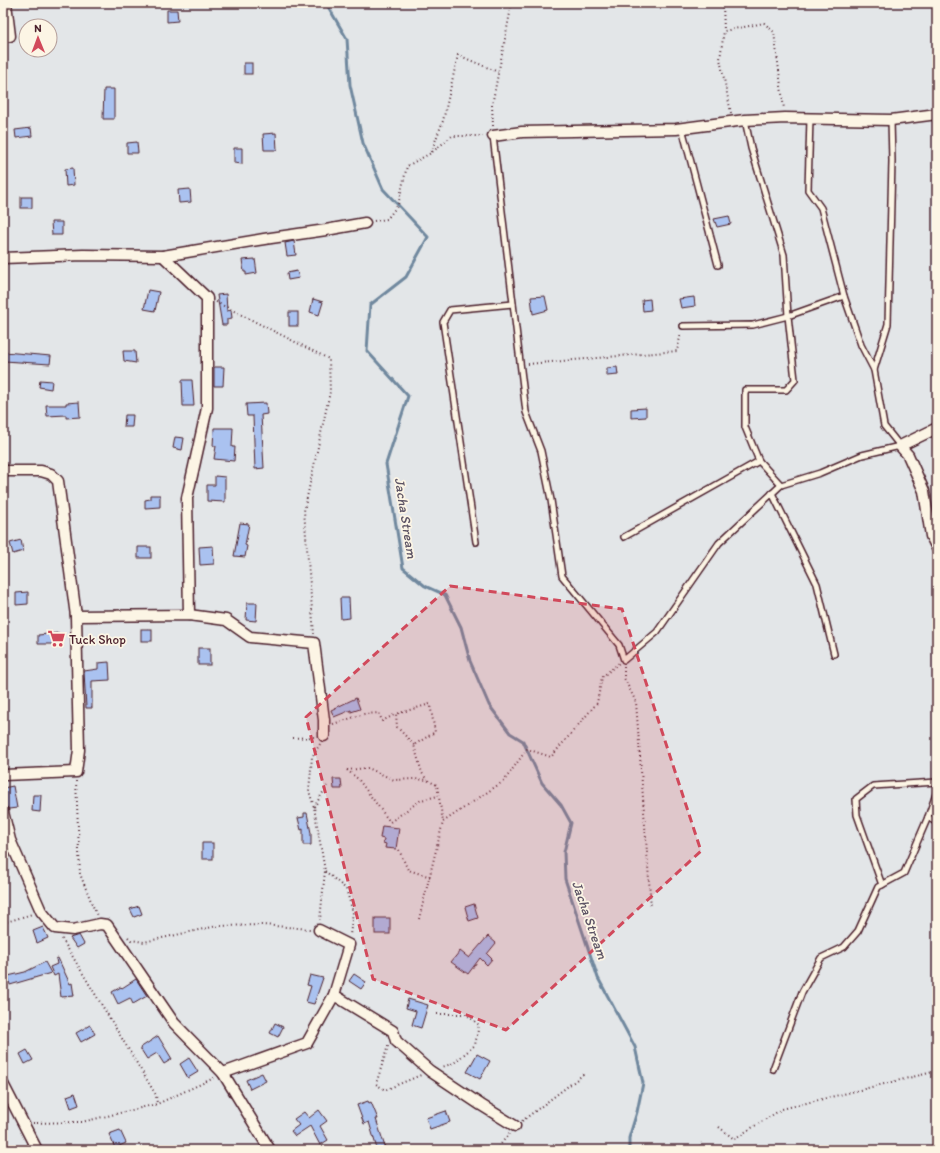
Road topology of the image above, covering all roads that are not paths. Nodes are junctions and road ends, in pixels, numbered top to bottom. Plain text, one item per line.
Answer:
1 (6, 3) edge
2 (3, 36) edge
3 (937, 114) edge
4 (810, 118) junction
5 (745, 120) junction
6 (891, 120) junction
7 (682, 128) junction
8 (493, 136) joint
9 (365, 223) road end
10 (163, 256) junction
11 (3, 258) edge
12 (718, 265) dead end
13 (844, 296) junction
14 (513, 304) junction
15 (788, 316) junction
16 (683, 326) road end
17 (874, 370) junction
18 (937, 428) edge
19 (900, 446) junction
20 (759, 461) junction
21 (3, 471) edge
22 (780, 485) junction
23 (772, 493) junction
24 (624, 537) dead end
25 (476, 542) dead end
26 (937, 548) edge
27 (189, 615) junction
28 (76, 616) junction
29 (834, 654) dead end
30 (324, 736) road end
31 (3, 775) edge
32 (937, 782) edge
33 (937, 791) edge
34 (3, 812) edge
35 (928, 817) junction
36 (937, 823) edge
37 (6, 840) edge
38 (882, 885) junction
39 (319, 930) road end
40 (334, 995) junction
41 (773, 1069) dead end
42 (223, 1073) junction
43 (3, 1084) edge
44 (515, 1126) road end
45 (37, 1150) edge
46 (270, 1150) edge

1 - 2 street
3 - 6 street
4 - 5 street
4 - 6 street
4 - 13 lane
5 - 7 street
5 - 15 lane
6 - 17 lane
7 - 8 street
7 - 12 lane
8 - 14 lane
9 - 10 street
10 - 11 street
10 - 27 street
13 - 15 lane
13 - 17 lane
14 - 23 lane
14 - 25 lane
15 - 16 lane
15 - 20 lane
17 - 19 lane
18 - 19 street
19 - 22 lane
19 - 26 street
20 - 22 lane
20 - 24 lane
21 - 28 street
22 - 23 lane
23 - 29 lane
27 - 28 street
27 - 30 street
28 - 31 street
32 - 38 lane
33 - 35 lane
34 - 37 street
35 - 36 lane
35 - 38 lane
37 - 42 street
38 - 41 lane
39 - 40 street
40 - 42 street
40 - 44 street
42 - 46 street
43 - 45 street

